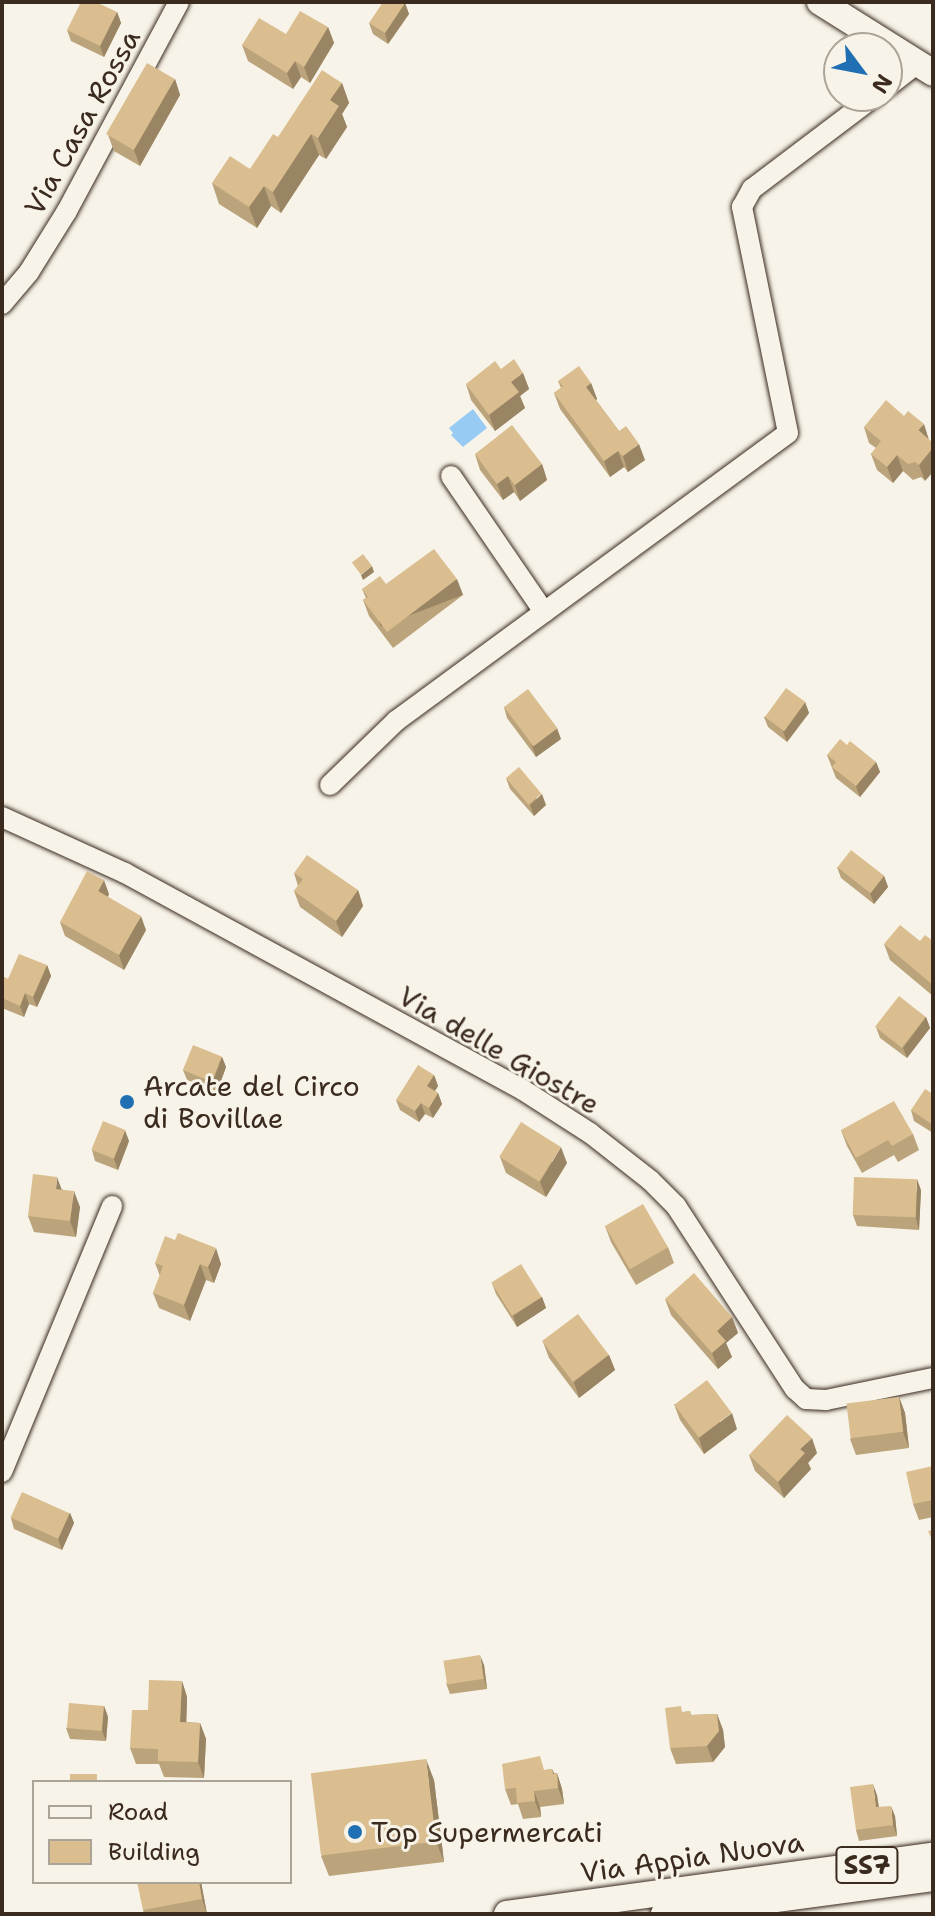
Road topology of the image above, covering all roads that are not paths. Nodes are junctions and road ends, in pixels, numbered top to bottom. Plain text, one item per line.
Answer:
1 (179, 2) edge
2 (820, 2) edge
3 (925, 68) edge
4 (903, 79) edge
5 (854, 112) edge
6 (2, 304) edge
7 (451, 476) dead end
8 (544, 612) junction
9 (330, 785) dead end
10 (2, 817) edge
11 (112, 1206) dead end
12 (933, 1378) edge
13 (2, 1472) edge
14 (933, 1856) edge
15 (933, 1878) edge
16 (507, 1914) edge
17 (664, 1914) edge

1 - 6 street, Via Casa Rossa
2 - 3 main road
3 - 4 street
5 - 8 street
7 - 8 street
8 - 9 street
10 - 12 street, Via delle Giostre
11 - 13 street
14 - 16 main road, Via Appia Nuova / SS7
15 - 17 main road, Via Appia Nuova / SS7

